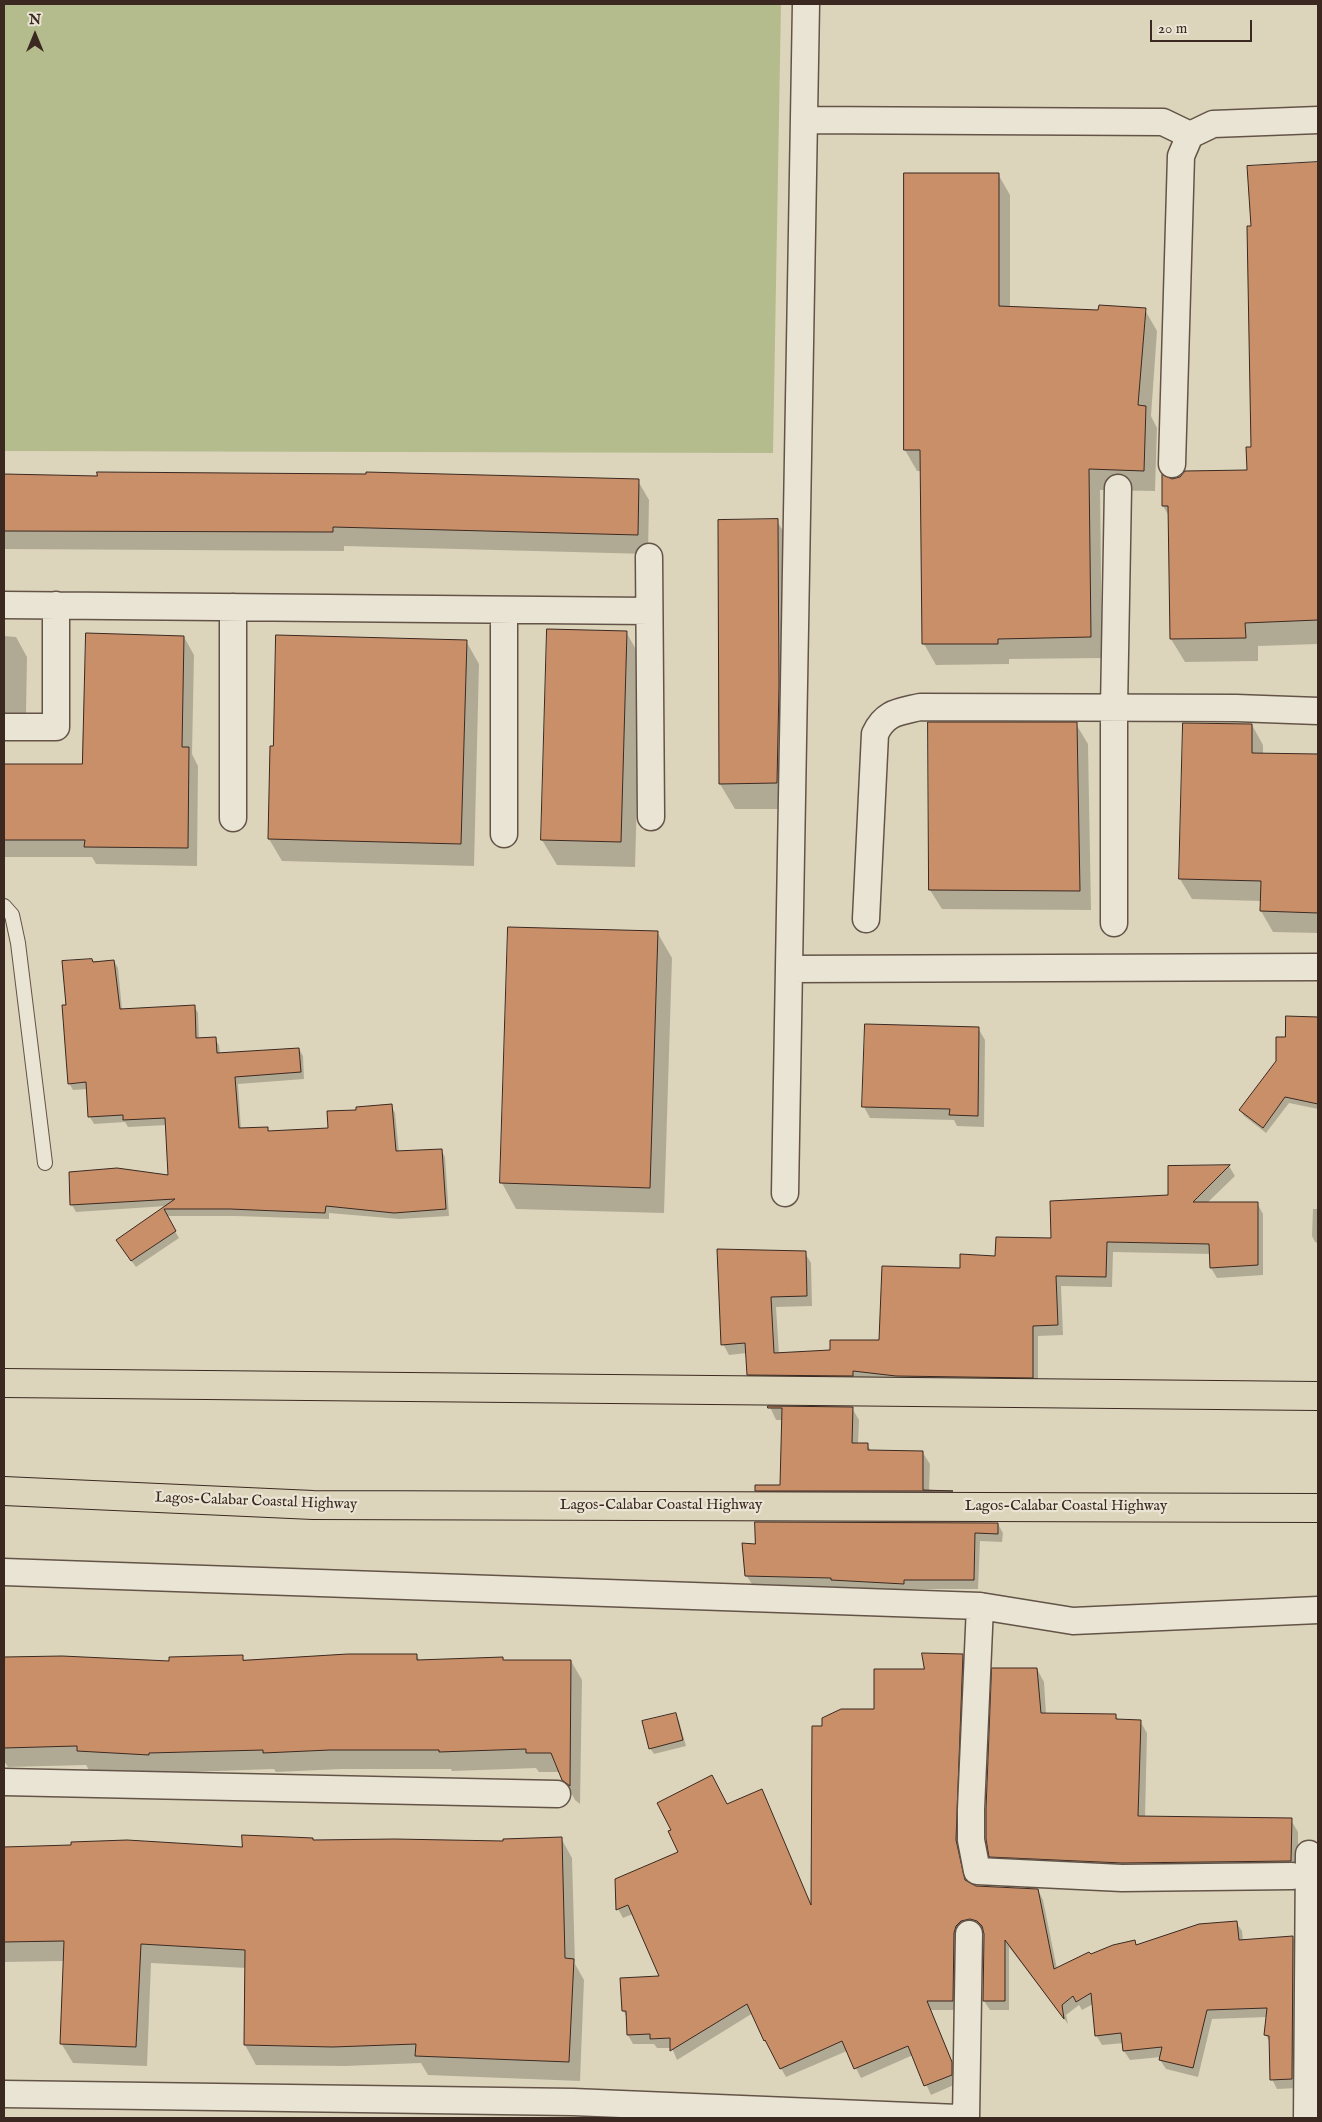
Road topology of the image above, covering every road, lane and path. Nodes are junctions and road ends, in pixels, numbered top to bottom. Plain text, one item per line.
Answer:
1 (806, 4) edge
2 (804, 120) junction
3 (1318, 120) edge
4 (1190, 135) junction
5 (1172, 464) dead end
6 (1118, 488) dead end
7 (649, 557) dead end
8 (4, 605) edge
9 (56, 605) junction
10 (233, 607) junction
11 (504, 610) junction
12 (649, 611) junction
13 (1114, 708) junction
14 (1318, 711) edge
15 (4, 727) edge
16 (652, 817) dead end
17 (233, 818) dead end
18 (504, 834) dead end
19 (4, 906) edge
20 (866, 919) dead end
21 (1114, 923) dead end
22 (1318, 967) edge
23 (789, 969) junction
24 (45, 1163) dead end
25 (785, 1193) dead end
26 (4, 1383) edge
27 (1318, 1396) edge
28 (4, 1491) edge
29 (1318, 1508) edge
30 (4, 1572) edge
31 (980, 1606) junction
32 (1318, 1610) edge
33 (4, 1782) edge
34 (557, 1794) dead end
35 (1309, 1854) dead end
36 (1292, 1876) dead end
37 (969, 1934) dead end
38 (4, 2094) edge
39 (958, 2118) edge
40 (966, 2118) edge
41 (1307, 2118) edge

1 - 2 street
2 - 4 street
2 - 23 street
3 - 4 street
4 - 5 street
6 - 13 street
7 - 12 street
8 - 9 street
9 - 10 street
9 - 15 street
10 - 11 street
10 - 17 street
11 - 12 street
11 - 18 street
12 - 16 street
13 - 14 street
13 - 20 street
13 - 21 street
19 - 24 lane
22 - 23 street
23 - 25 street
26 - 27 highway
28 - 29 highway, Lagos-Calabar Coastal Highway
30 - 31 street
31 - 32 street
31 - 36 street
33 - 34 street
35 - 41 street
37 - 40 street
38 - 39 street

